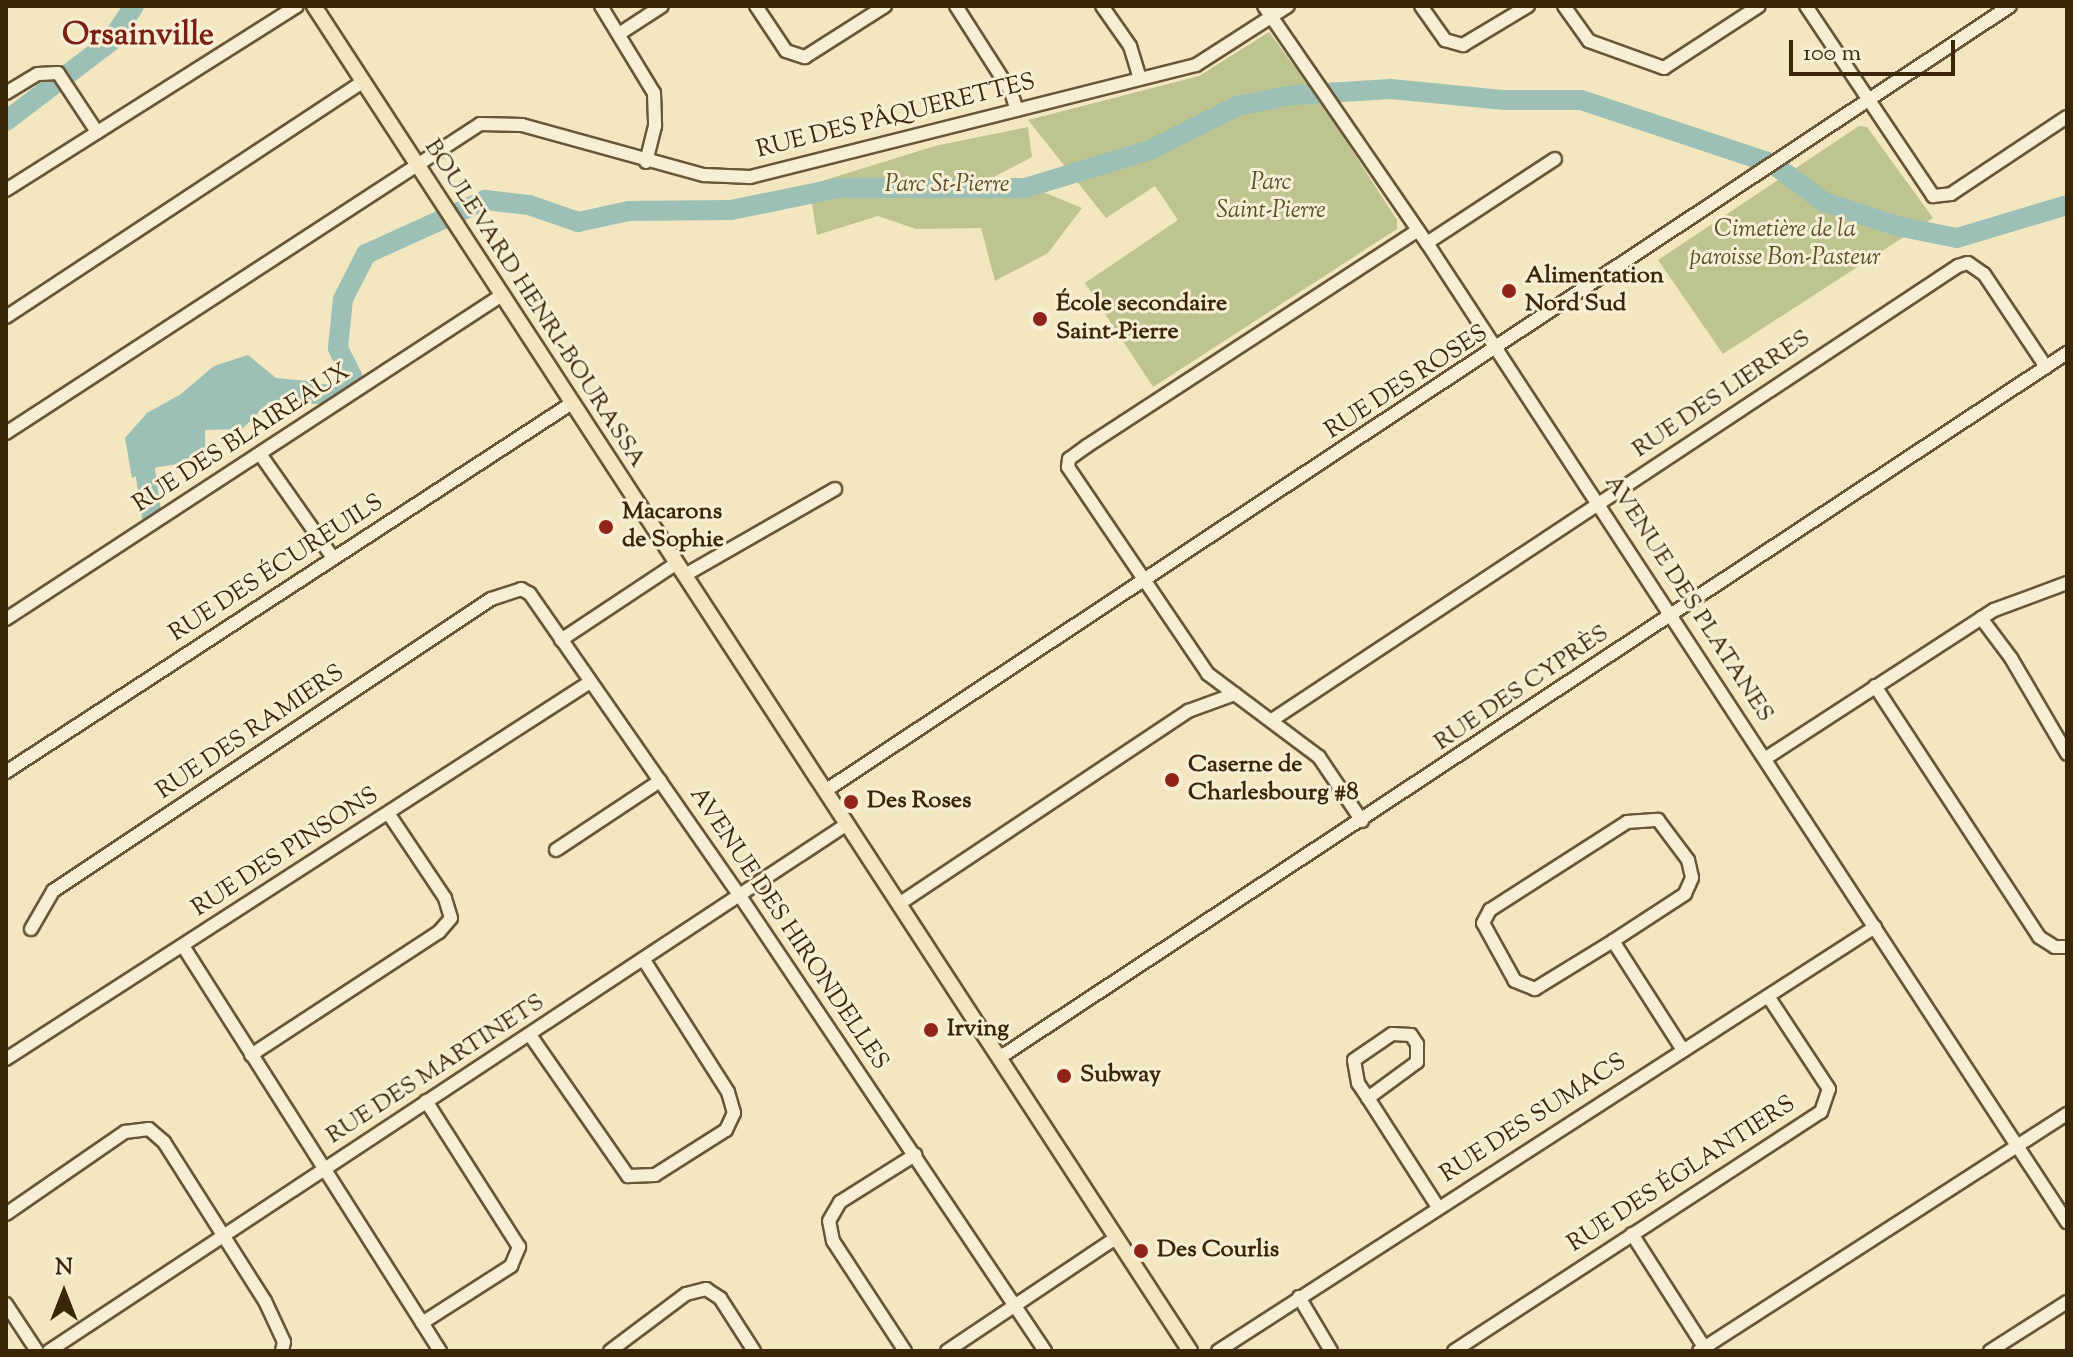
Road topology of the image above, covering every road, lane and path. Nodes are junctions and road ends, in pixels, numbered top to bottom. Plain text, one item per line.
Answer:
1 (297, 6) edge
2 (314, 6) edge
3 (601, 6) edge
4 (662, 6) edge
5 (756, 6) edge
6 (885, 6) edge
7 (956, 6) edge
8 (1102, 6) edge
9 (1288, 6) edge
10 (1421, 6) edge
11 (1528, 6) edge
12 (1564, 6) edge
13 (1759, 6) edge
14 (1806, 6) edge
15 (2010, 6) edge
16 (1268, 12) edge
17 (619, 34) junction
18 (1140, 79) junction
19 (363, 82) junction
20 (6, 93) edge
21 (1867, 100) junction
22 (1017, 110) junction
23 (2067, 117) edge
24 (97, 132) junction
25 (1555, 159) dead end
26 (646, 162) junction
27 (418, 166) junction
28 (6, 190) edge
29 (1417, 231) junction
30 (1427, 243) junction
31 (502, 295) junction
32 (6, 317) edge
33 (1497, 351) junction
34 (2067, 353) edge
35 (2046, 367) junction
36 (572, 403) junction
37 (6, 433) edge
38 (260, 454) junction
39 (835, 489) dead end
40 (1598, 503) junction
41 (333, 558) junction
42 (681, 569) junction
43 (1144, 579) junction
44 (2067, 583) edge
45 (512, 588) joint
46 (1673, 615) junction
47 (1981, 618) junction
48 (6, 619) edge
49 (561, 640) junction
50 (590, 682) junction
51 (1875, 686) junction
52 (1235, 694) junction
53 (1272, 720) junction
54 (2067, 754) edge
55 (1766, 758) junction
56 (11, 769) edge
57 (660, 781) junction
58 (825, 791) junction
59 (388, 813) junction
60 (1362, 821) junction
61 (847, 824) junction
62 (556, 850) dead end
63 (740, 896) junction
64 (899, 904) junction
65 (1875, 927) junction
66 (31, 929) dead end
67 (1613, 941) junction
68 (183, 946) junction
69 (2067, 947) edge
70 (644, 960) junction
71 (1768, 996) junction
72 (530, 1035) junction
73 (1683, 1050) junction
74 (251, 1055) junction
75 (999, 1058) junction
76 (6, 1059) edge
77 (1368, 1098) junction
78 (426, 1101) junction
79 (2067, 1114) edge
80 (2016, 1146) junction
81 (915, 1155) junction
82 (324, 1169) junction
83 (1438, 1207) junction
84 (6, 1214) edge
85 (2067, 1222) edge
86 (1632, 1234) junction
87 (223, 1238) junction
88 (1116, 1238) junction
89 (1299, 1297) junction
90 (2067, 1302) edge
91 (6, 1304) edge
92 (1017, 1306) junction
93 (422, 1323) junction
94 (1702, 1349) edge
95 (37, 1351) edge
96 (49, 1351) edge
97 (282, 1351) edge
98 (440, 1351) edge
99 (610, 1351) edge
100 (754, 1351) edge
101 (905, 1351) edge
102 (947, 1351) edge
103 (1045, 1351) edge
104 (1190, 1351) edge
105 (1218, 1351) edge
106 (1331, 1351) edge
107 (1454, 1351) edge
108 (1990, 1351) edge

1 - 24 street
2 - 19 main road, BOULEVARD HENRI-BOURASSA
3 - 17 street
4 - 17 street
5 - 6 street
7 - 22 street
8 - 18 street
9 - 16 street, RUE DES PÂQUERETTES
10 - 11 street
12 - 13 street
14 - 21 street
15 - 21 street, RUE DES ROSES
16 - 18 street, RUE DES PÂQUERETTES
16 - 29 street, AVENUE DES PLATANES
17 - 26 street
18 - 22 street, RUE DES PÂQUERETTES
19 - 27 main road, BOULEVARD HENRI-BOURASSA
19 - 32 street
20 - 24 street
21 - 23 street
21 - 33 street, RUE DES ROSES
22 - 26 street, RUE DES PÂQUERETTES
24 - 28 street
25 - 30 street
26 - 27 street, RUE DES PÂQUERETTES
27 - 31 main road, BOULEVARD HENRI-BOURASSA
27 - 37 street, RUE DES PÂQUERETTES
29 - 30 street, AVENUE DES PLATANES
29 - 43 street
30 - 33 street, AVENUE DES PLATANES
31 - 36 main road, BOULEVARD HENRI-BOURASSA
31 - 38 street, RUE DES BLAIREAUX
33 - 40 street, AVENUE DES PLATANES
33 - 43 street, RUE DES ROSES
34 - 35 street, RUE DES CYPRÈS
35 - 40 street, RUE DES LIERRES
35 - 46 street, RUE DES CYPRÈS
36 - 41 street, RUE DES ÉCUREUILS
36 - 42 main road, BOULEVARD HENRI-BOURASSA
38 - 41 street
38 - 48 street, RUE DES BLAIREAUX
39 - 42 street
40 - 46 street, AVENUE DES PLATANES
40 - 53 street, RUE DES LIERRES
41 - 56 street, RUE DES ÉCUREUILS
42 - 49 street
42 - 58 main road, BOULEVARD HENRI-BOURASSA
43 - 52 street
43 - 58 street, RUE DES ROSES
44 - 47 street
45 - 49 street, AVENUE DES HIRONDELLES
45 - 66 street, RUE DES RAMIERS
46 - 55 street, AVENUE DES PLATANES
46 - 60 street, RUE DES CYPRÈS
47 - 51 street
47 - 54 street
49 - 50 street, AVENUE DES HIRONDELLES
50 - 57 street, AVENUE DES HIRONDELLES
50 - 59 street, RUE DES PINSONS
51 - 55 street
51 - 69 street
52 - 53 street
52 - 64 street
53 - 60 street
55 - 65 street, AVENUE DES PLATANES
57 - 62 street
57 - 63 street, AVENUE DES HIRONDELLES
58 - 61 main road, BOULEVARD HENRI-BOURASSA
59 - 68 street, RUE DES PINSONS
59 - 74 street
60 - 75 street, RUE DES CYPRÈS
61 - 63 street, RUE DES MARTINETS
61 - 64 main road, BOULEVARD HENRI-BOURASSA
63 - 70 street, RUE DES MARTINETS
63 - 81 street, AVENUE DES HIRONDELLES
64 - 75 main road, BOULEVARD HENRI-BOURASSA
65 - 71 street, RUE DES SUMACS
65 - 80 street, AVENUE DES PLATANES
67 - 67 street
67 - 73 street
68 - 74 street
68 - 76 street, RUE DES PINSONS
70 - 72 street, RUE DES MARTINETS
70 - 72 street
71 - 73 street, RUE DES SUMACS
71 - 86 street, RUE DES ÉGLANTIERS
72 - 78 street, RUE DES MARTINETS
73 - 83 street, RUE DES SUMACS
74 - 82 street
75 - 88 main road, BOULEVARD HENRI-BOURASSA
77 - 77 street
77 - 83 street
78 - 82 street, RUE DES MARTINETS
78 - 93 street
79 - 80 street
80 - 85 street, AVENUE DES PLATANES
80 - 94 street
81 - 92 street, AVENUE DES HIRONDELLES
81 - 101 street
82 - 87 street, RUE DES MARTINETS
82 - 93 street
83 - 89 street, RUE DES SUMACS
84 - 87 street
86 - 94 street
86 - 107 street, RUE DES ÉGLANTIERS
87 - 96 street, RUE DES MARTINETS
87 - 97 street
88 - 92 street
88 - 104 main road, BOULEVARD HENRI-BOURASSA
89 - 105 street, RUE DES SUMACS
89 - 106 street
90 - 108 street
91 - 95 street
92 - 102 street
92 - 103 street, AVENUE DES HIRONDELLES
93 - 98 street
99 - 100 street

